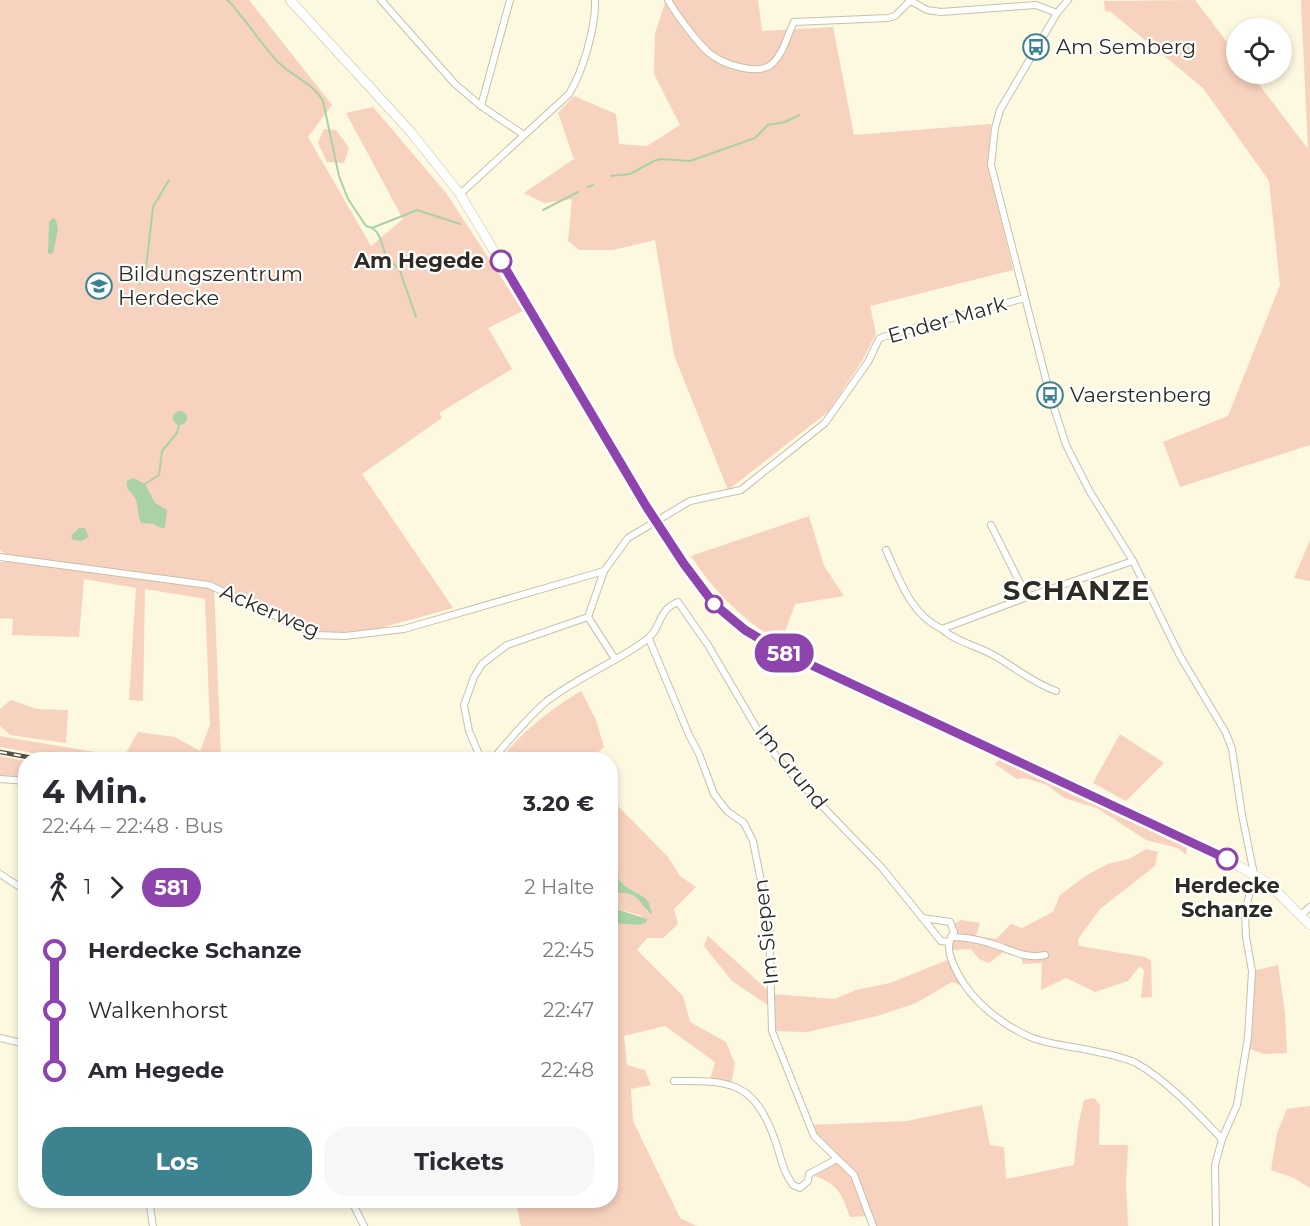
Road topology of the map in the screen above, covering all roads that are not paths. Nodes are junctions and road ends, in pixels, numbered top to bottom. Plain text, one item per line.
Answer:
1 (291, 0) edge
2 (381, 0) edge
3 (510, 0) edge
4 (668, 0) edge
5 (1068, 0) edge
6 (595, 1) edge
7 (909, 1) edge
8 (1057, 13) junction
9 (481, 106) junction
10 (524, 135) junction
11 (460, 194) junction
12 (1025, 298) junction
13 (657, 522) junction
14 (991, 525) dead end
15 (886, 550) dead end
16 (0, 557) edge
17 (1133, 561) junction
18 (604, 571) junction
19 (1027, 597) junction
20 (588, 616) junction
21 (942, 629) junction
22 (649, 639) junction
23 (615, 659) junction
24 (1056, 691) dead end
25 (478, 752) edge
26 (500, 752) edge
27 (0, 779) edge
28 (18, 781) edge
29 (0, 874) edge
30 (1254, 874) junction
31 (18, 886) edge
32 (1310, 907) edge
33 (1301, 915) junction
34 (923, 918) junction
35 (1310, 925) edge
36 (950, 940) junction
37 (1045, 956) dead end
38 (0, 1038) edge
39 (18, 1042) edge
40 (674, 1081) dead end
41 (1222, 1139) junction
42 (837, 1158) junction
43 (150, 1208) edge
44 (355, 1208) edge
45 (153, 1226) edge
46 (364, 1226) edge
47 (873, 1226) edge
48 (1216, 1226) edge

1 - 11 main road
2 - 9 street
3 - 9 street
4 - 7 street
5 - 8 street
6 - 10 street
7 - 8 street
8 - 12 street
9 - 10 street
10 - 11 street
11 - 13 main road
12 - 13 street, Ender Mark
12 - 17 street
13 - 18 street, Ender Mark
13 - 30 main road
14 - 19 street
15 - 21 street
16 - 18 street, Ackerweg
17 - 19 street
17 - 30 street
18 - 20 street, Ender Mark
19 - 21 street
20 - 23 street
20 - 25 street
21 - 24 street
22 - 23 street
22 - 34 street, Im Grund
22 - 42 street, Im Siepen
23 - 26 street
27 - 28 street
29 - 31 street
30 - 33 main road
30 - 41 street
32 - 33 street
33 - 35 main road
34 - 36 street, Im Grund
34 - 36 street
36 - 37 street
36 - 41 street
38 - 39 street
40 - 42 street
41 - 48 street
42 - 47 street, Im Siepen
43 - 45 street
44 - 46 street

